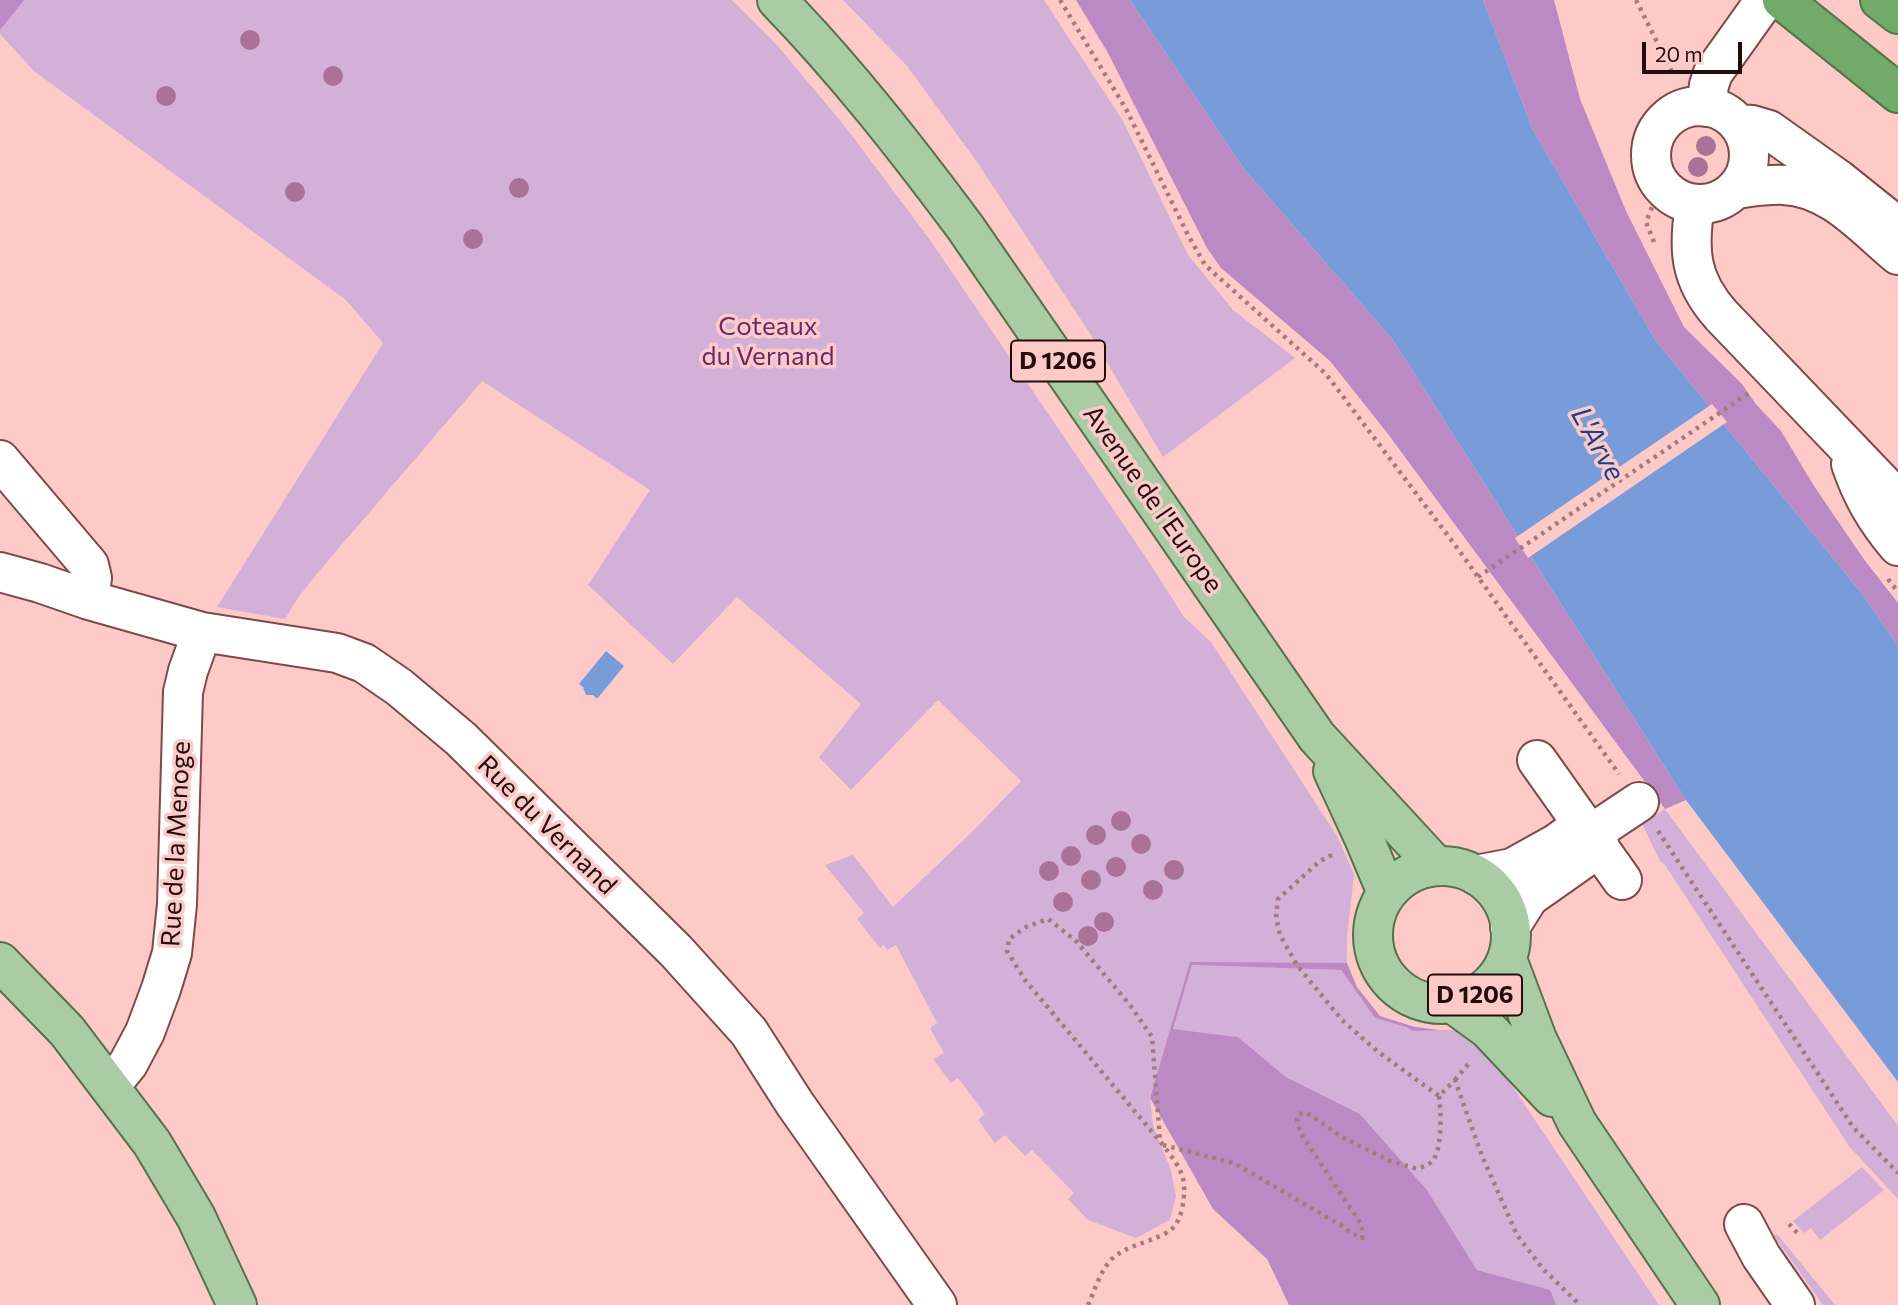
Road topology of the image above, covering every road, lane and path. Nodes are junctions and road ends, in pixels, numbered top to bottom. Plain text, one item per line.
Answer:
1 (778, 0) edge
2 (1060, 0) edge
3 (1636, 0) edge
4 (1765, 0) edge
5 (1880, 0) edge
6 (1791, 8) edge
7 (1898, 14) edge
8 (1898, 93) edge
9 (1898, 103) edge
10 (1711, 113) junction
11 (1735, 189) junction
12 (1695, 204) junction
13 (1898, 227) edge
14 (1898, 255) edge
15 (1748, 394) dead end
16 (1843, 443) junction
17 (0, 460) edge
18 (1898, 500) edge
19 (1898, 546) edge
20 (0, 572) edge
21 (1478, 577) junction
22 (89, 600) junction
23 (202, 632) junction
24 (1317, 737) junction
25 (1537, 760) dead end
26 (1639, 802) junction
27 (1591, 835) junction
28 (1364, 838) junction
29 (1436, 866) junction
30 (1476, 875) junction
31 (1622, 880) dead end
32 (1387, 893) junction
33 (1508, 943) junction
34 (0, 962) edge
35 (1452, 1003) junction
36 (110, 1086) junction
37 (1439, 1096) junction
38 (1577, 1123) junction
39 (1161, 1143) junction
40 (1898, 1173) edge
41 (1744, 1224) dead end
42 (1789, 1224) dead end
43 (1800, 1236) dead end
44 (237, 1305) edge
45 (937, 1305) edge
46 (1088, 1305) edge
47 (1580, 1305) edge
48 (1700, 1305) edge
49 (1795, 1305) edge

1 - 24 main road, Avenue de l'Europe / D 1206
2 - 21 path
3 - 10 path
4 - 10 street
5 - 7 highway
6 - 8 highway
6 - 9 highway
10 - 11 street
10 - 12 street
10 - 13 street
11 - 12 street
11 - 14 street
12 - 16 street
15 - 21 path
16 - 18 street
16 - 19 street
17 - 22 street
20 - 22 street, Rue du Vernand
21 - 26 path
22 - 23 street, Rue du Vernand
23 - 36 street, Rue de la Menoge
23 - 45 street, Rue du Vernand
24 - 28 main road, Avenue de l'Europe / D 1206
24 - 29 main road, Avenue de l'Europe / D 1206
25 - 27 street
26 - 27 street
26 - 40 path
27 - 30 street
27 - 31 street
27 - 33 street
28 - 32 main road, Avenue de l'Europe / D 1206
28 - 37 path
29 - 30 main road, D 1206
29 - 32 main road
30 - 33 main road, D 1206
32 - 35 main road, D 1206
33 - 35 main road, D 1206
33 - 38 main road, D 1206
34 - 36 main road
35 - 38 main road, D 1206
36 - 44 main road
37 - 39 path
37 - 47 path
38 - 48 main road, D 1206
39 - 39 path
39 - 46 path
41 - 49 street
42 - 43 path

